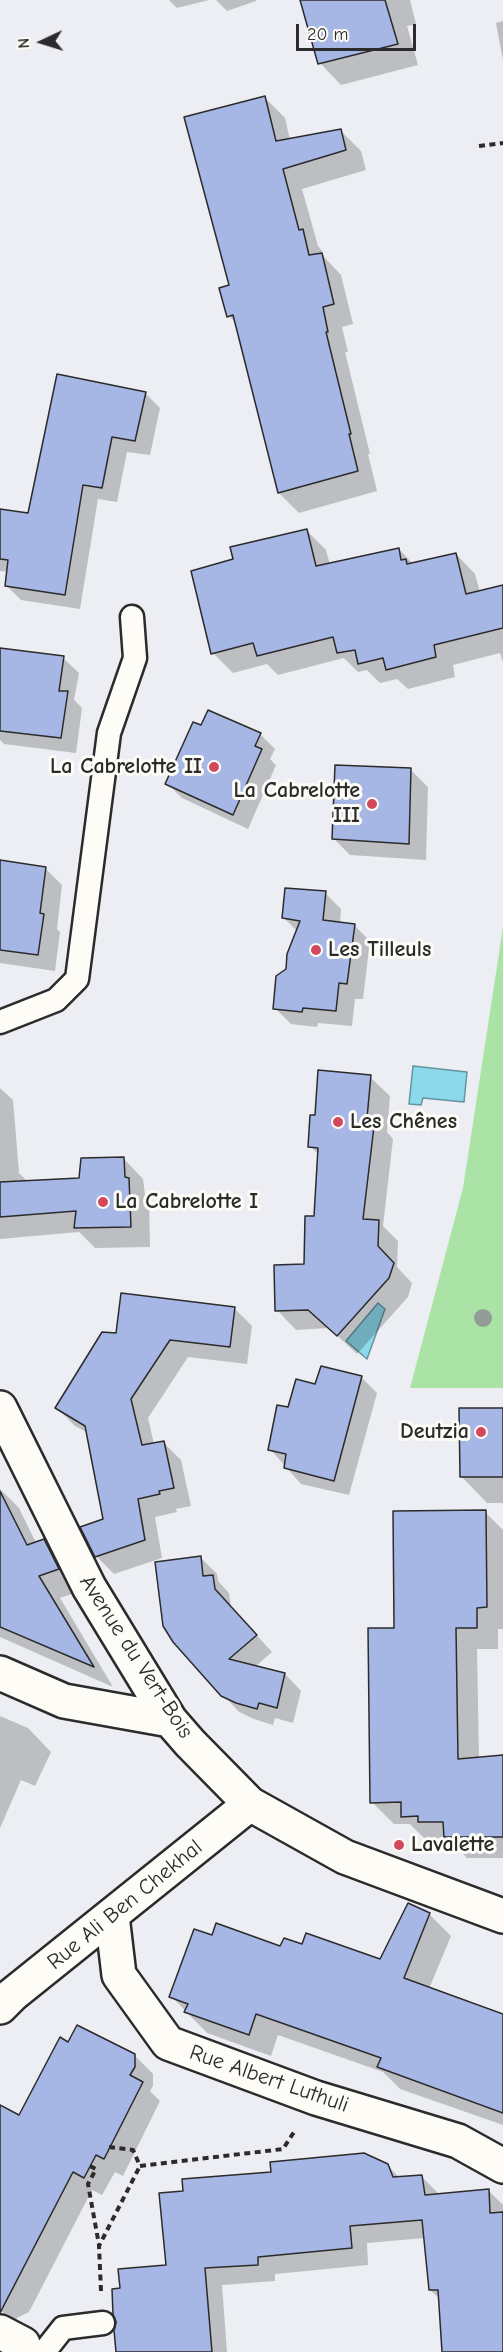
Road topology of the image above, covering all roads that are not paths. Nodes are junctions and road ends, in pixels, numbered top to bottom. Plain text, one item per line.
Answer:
1 (132, 617) dead end
2 (0, 1022) edge
3 (0, 1408) edge
4 (0, 1673) edge
5 (171, 1720) junction
6 (250, 1804) junction
7 (112, 1916) junction
8 (503, 1916) edge
9 (0, 2007) edge
10 (503, 2166) edge
11 (103, 2323) road end
12 (0, 2332) edge
13 (26, 2352) edge
14 (44, 2352) edge

1 - 2 lane
3 - 5 street, Avenue du Vert-Bois
4 - 5 street
5 - 6 street, Avenue du Vert-Bois
6 - 7 street, Rue Ali Ben Chekhal
6 - 8 street, Avenue du Vert-Bois
7 - 9 street, Rue Ali Ben Chekhal
7 - 10 street, Rue Albert Luthuli
11 - 14 lane
12 - 13 street

